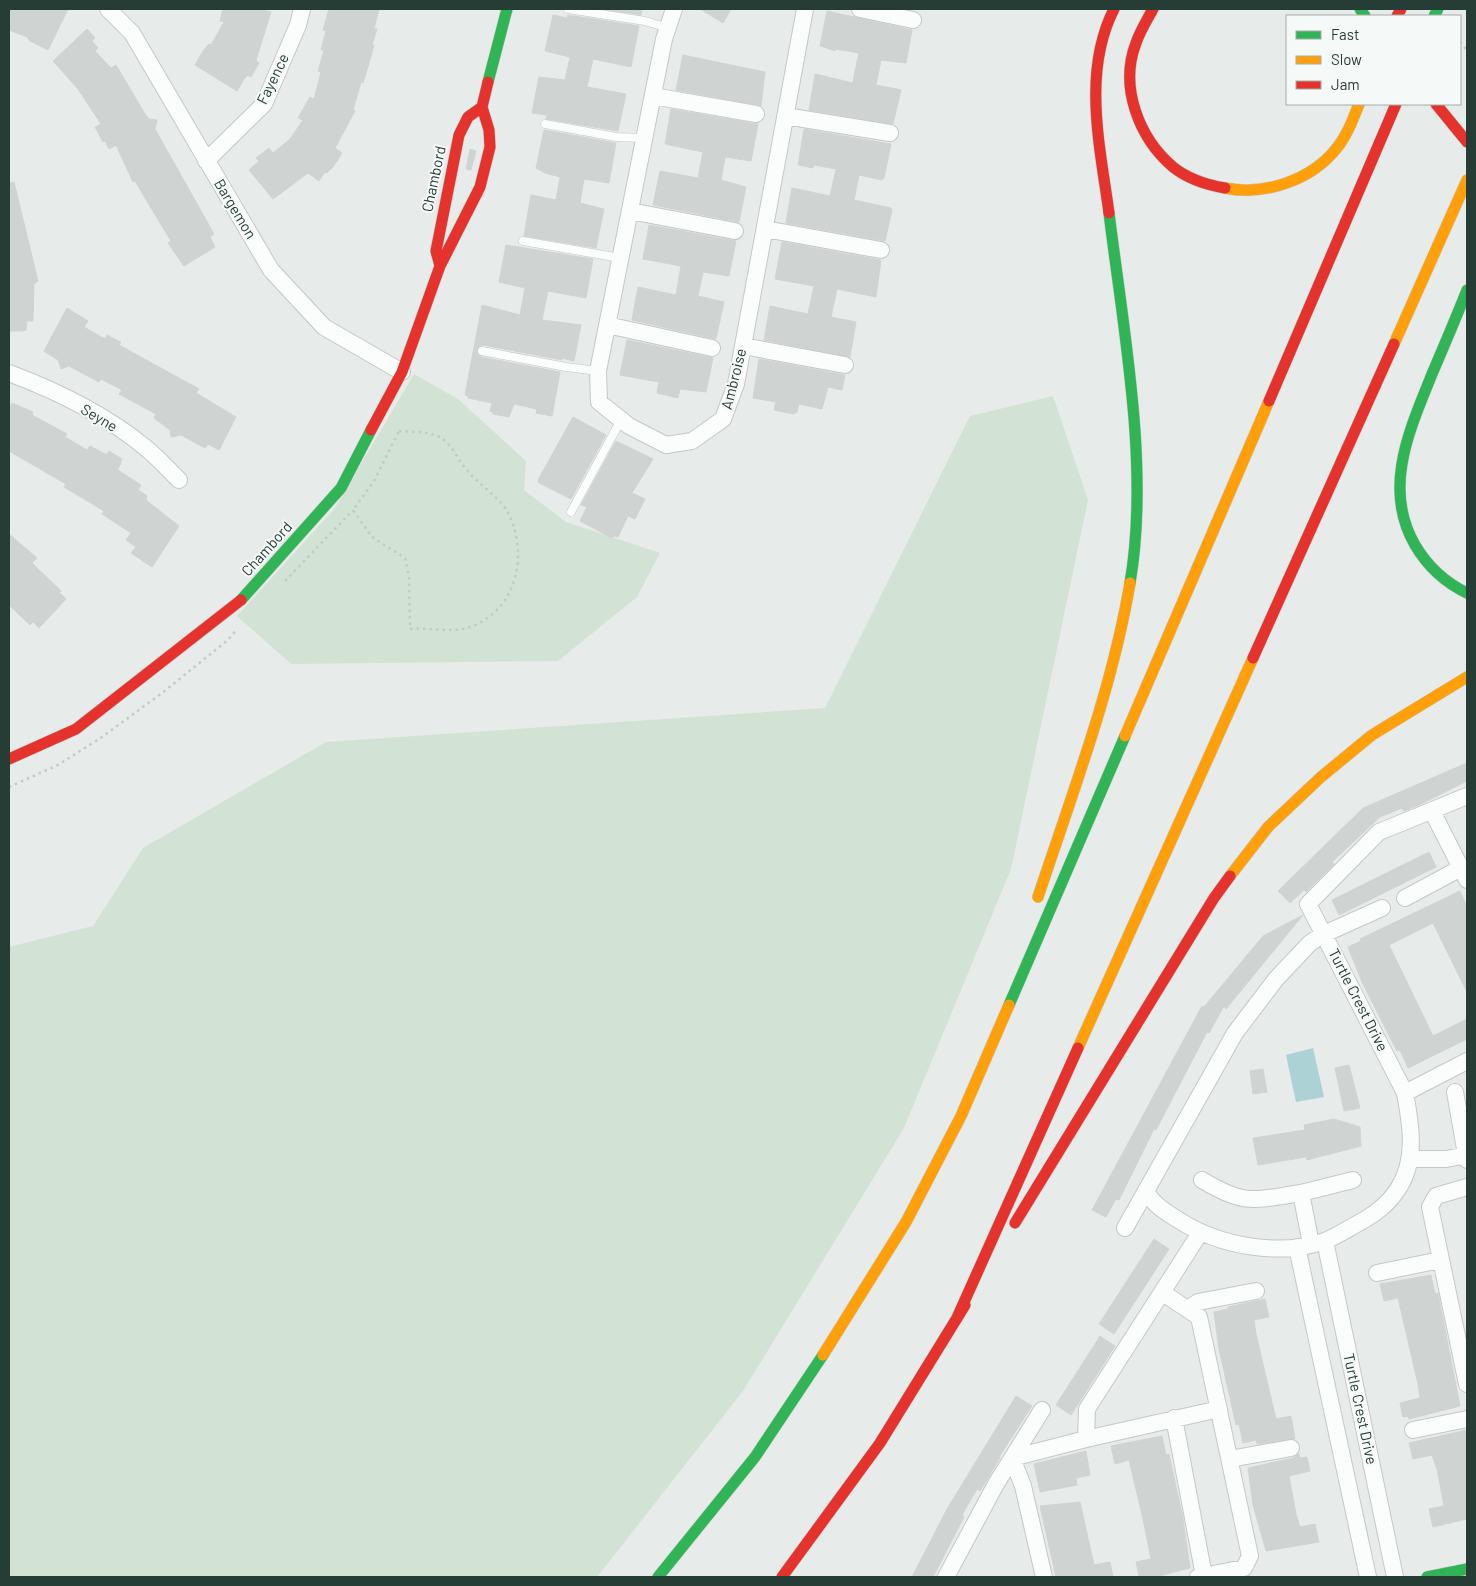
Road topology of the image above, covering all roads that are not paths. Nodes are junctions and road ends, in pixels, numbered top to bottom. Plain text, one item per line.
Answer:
1 (108, 9) edge
2 (302, 9) edge
3 (507, 9) edge
4 (568, 9) edge
5 (674, 9) edge
6 (805, 9) edge
7 (860, 9) edge
8 (1114, 9) edge
9 (1153, 9) edge
10 (913, 20) dead end
11 (668, 28) junction
12 (652, 96) junction
13 (1359, 105) edge
14 (1396, 105) edge
15 (1437, 105) edge
16 (482, 108) junction
17 (756, 114) dead end
18 (785, 116) junction
19 (545, 124) dead end
20 (890, 133) dead end
21 (644, 138) junction
22 (1467, 142) edge
23 (206, 161) junction
24 (1467, 180) edge
25 (447, 184) junction
26 (478, 191) junction
27 (630, 211) junction
28 (765, 229) junction
29 (735, 231) dead end
30 (523, 240) dead end
31 (881, 250) dead end
32 (620, 258) junction
33 (440, 266) junction
34 (1467, 290) edge
35 (607, 325) junction
36 (743, 346) junction
37 (712, 348) dead end
38 (482, 350) dead end
39 (845, 364) dead end
40 (598, 371) junction
41 (402, 372) junction
42 (9, 373) edge
43 (621, 420) junction
44 (179, 480) dead end
45 (571, 512) dead end
46 (1467, 593) edge
47 (1467, 677) edge
48 (9, 759) edge
49 (1467, 796) edge
50 (1432, 811) junction
51 (1464, 874) edge
52 (1405, 898) dead end
53 (1035, 907) dead end
54 (1382, 908) dead end
55 (1324, 934) junction
56 (1026, 935) dead end
57 (1467, 1061) edge
58 (980, 1074) junction
59 (1454, 1092) dead end
60 (1405, 1093) junction
61 (1467, 1157) edge
62 (1410, 1159) junction
63 (1202, 1180) dead end
64 (1353, 1180) dead end
65 (1467, 1187) edge
66 (1146, 1192) junction
67 (1301, 1193) junction
68 (1125, 1228) dead end
69 (1200, 1234) junction
70 (1311, 1244) junction
71 (1440, 1260) junction
72 (1377, 1273) dead end
73 (1256, 1291) dead end
74 (1163, 1293) junction
75 (1188, 1309) junction
76 (956, 1320) junction
77 (1461, 1322) edge
78 (1346, 1342) junction
79 (1319, 1349) junction
80 (1467, 1384) edge
81 (1219, 1409) junction
82 (1042, 1410) dead end
83 (1174, 1418) junction
84 (1467, 1420) edge
85 (1414, 1430) dead end
86 (1086, 1438) junction
87 (1291, 1448) dead end
88 (1012, 1458) junction
89 (1230, 1460) junction
90 (1467, 1569) edge
91 (658, 1577) edge
92 (782, 1577) edge
93 (946, 1577) edge
94 (1044, 1577) edge
95 (1201, 1577) edge
96 (1368, 1577) edge
97 (1394, 1577) edge
98 (1428, 1577) edge

1 - 23 street, Bargemon
2 - 23 street, Fayence
3 - 16 main road
4 - 11 lane
5 - 11 street, Ambroise
6 - 18 street, Ambroise
7 - 10 street
8 - 53 main road
9 - 13 main road
11 - 12 street, Ambroise
12 - 17 street
12 - 21 street, Ambroise
14 - 58 main road
15 - 22 main road
16 - 25 main road, Chambord
16 - 26 main road, Chambord
18 - 20 street
18 - 28 street, Ambroise
19 - 21 lane
21 - 27 street, Ambroise
23 - 41 street, Bargemon
24 - 76 main road
25 - 26 main road
25 - 33 main road, Chambord
26 - 33 main road, Chambord
27 - 29 street
27 - 32 street, Ambroise
28 - 31 street
28 - 36 street, Ambroise
30 - 32 lane
32 - 35 street, Ambroise
33 - 41 main road, Chambord
34 - 46 main road
35 - 37 street
35 - 40 street, Ambroise
36 - 39 street
36 - 43 street, Ambroise
38 - 40 lane
40 - 43 street, Ambroise
41 - 48 main road, Chambord
42 - 44 street, Seyne
43 - 45 lane
47 - 76 main road
49 - 50 street, Turtle Crest Drive
50 - 51 street
50 - 55 street, Turtle Crest Drive
51 - 52 street
54 - 55 street, Turtle Crest Drive
55 - 60 street, Turtle Crest Drive
55 - 66 street, Turtle Crest Drive
56 - 58 main road
57 - 60 street
58 - 91 main road
59 - 61 street
60 - 62 street, Turtle Crest Drive
61 - 62 street
62 - 70 street, Turtle Crest Drive
63 - 67 street
64 - 67 street
65 - 71 street
66 - 68 street, Turtle Crest Drive
66 - 69 street
67 - 70 street
69 - 70 street
69 - 74 street
70 - 78 street, Turtle Crest Drive
70 - 79 street, Turtle Crest Drive
71 - 72 street
71 - 77 street
73 - 75 street
74 - 75 street
74 - 86 street
75 - 81 street
76 - 92 main road
77 - 80 street
78 - 79 street
78 - 97 street, Turtle Crest Drive
79 - 96 street, Turtle Crest Drive
81 - 83 street
81 - 89 street
82 - 88 street
83 - 86 street
83 - 95 street
84 - 85 street
86 - 88 street
87 - 89 street
88 - 93 street
88 - 94 street
89 - 95 street
90 - 98 main road

